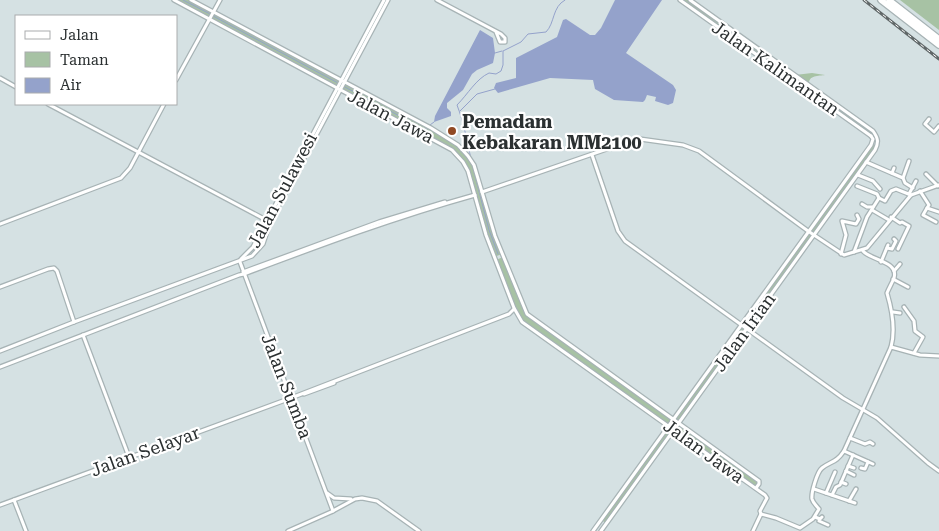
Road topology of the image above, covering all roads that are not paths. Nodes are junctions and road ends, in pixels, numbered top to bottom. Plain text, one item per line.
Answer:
1 (174, 0) edge
2 (191, 0) edge
3 (220, 0) edge
4 (384, 0) edge
5 (388, 0) edge
6 (437, 0) edge
7 (680, 0) edge
8 (690, 0) edge
9 (881, 0) edge
10 (888, 0) edge
11 (893, 0) edge
12 (212, 15) junction
13 (496, 32) dead end
14 (939, 39) edge
15 (939, 45) edge
16 (760, 50) junction
17 (756, 55) junction
18 (178, 76) edge
19 (0, 78) edge
20 (342, 82) junction
21 (15, 86) edge
22 (339, 87) junction
23 (50, 105) edge
24 (163, 105) edge
25 (929, 119) dead end
26 (939, 126) edge
27 (430, 128) junction
28 (873, 131) junction
29 (426, 135) junction
30 (871, 136) junction
31 (452, 140) junction
32 (872, 145) junction
33 (447, 147) junction
34 (877, 147) junction
35 (138, 153) junction
36 (592, 155) junction
37 (908, 161) dead end
38 (866, 162) junction
39 (894, 168) dead end
40 (892, 173) junction
41 (858, 174) junction
42 (926, 174) dead end
43 (903, 178) junction
44 (916, 182) dead end
45 (939, 185) edge
46 (857, 186) dead end
47 (913, 188) junction
48 (880, 189) dead end
49 (920, 191) junction
50 (482, 192) junction
51 (475, 195) junction
52 (910, 195) junction
53 (879, 198) junction
54 (862, 204) dead end
55 (873, 208) junction
56 (928, 208) junction
57 (939, 212) edge
58 (857, 215) dead end
59 (890, 219) junction
60 (268, 221) junction
61 (936, 222) dead end
62 (0, 224) edge
63 (808, 231) junction
64 (815, 235) junction
65 (894, 239) dead end
66 (256, 241) junction
67 (263, 244) junction
68 (898, 249) dead end
69 (862, 250) junction
70 (853, 253) junction
71 (841, 254) junction
72 (238, 262) junction
73 (881, 262) junction
74 (900, 264) dead end
75 (894, 271) junction
76 (244, 273) junction
77 (893, 279) junction
78 (0, 287) edge
79 (908, 287) dead end
80 (904, 307) dead end
81 (514, 308) junction
82 (892, 312) junction
83 (900, 313) dead end
84 (502, 318) junction
85 (519, 318) junction
86 (74, 322) junction
87 (741, 325) junction
88 (747, 330) junction
89 (83, 335) junction
90 (891, 347) junction
91 (0, 351) edge
92 (914, 353) junction
93 (939, 356) edge
94 (0, 367) edge
95 (614, 377) junction
96 (609, 382) junction
97 (290, 398) junction
98 (864, 409) junction
99 (673, 420) junction
100 (678, 424) junction
101 (669, 426) junction
102 (674, 429) junction
103 (869, 435) dead end
104 (850, 438) junction
105 (844, 451) junction
106 (853, 455) junction
107 (129, 457) junction
108 (868, 462) junction
109 (873, 464) dead end
110 (848, 466) junction
111 (854, 468) dead end
112 (861, 468) dead end
113 (939, 471) edge
114 (834, 472) dead end
115 (846, 472) junction
116 (854, 475) dead end
117 (841, 482) junction
118 (846, 484) dead end
119 (756, 488) junction
120 (814, 489) junction
121 (856, 489) dead end
122 (326, 493) junction
123 (826, 493) junction
124 (832, 495) junction
125 (354, 499) junction
126 (14, 500) junction
127 (849, 501) junction
128 (855, 503) dead end
129 (0, 505) edge
130 (333, 511) junction
131 (761, 514) junction
132 (815, 517) junction
133 (601, 520) junction
134 (606, 524) junction
135 (828, 525) dead end
136 (797, 529) edge
137 (26, 531) edge
138 (288, 531) edge
139 (418, 531) edge
140 (593, 531) edge
141 (601, 531) edge
142 (753, 531) edge

1 - 12 street, Jalan Jawa
2 - 12 street, Jalan Jawa
3 - 12 street
4 - 20 street, Jalan Sulawesi
5 - 20 street, Jalan Sulawesi
6 - 13 street
7 - 17 street, Jalan Kalimantan
8 - 16 street, Jalan Kalimantan
9 - 15 highway
10 - 14 highway
11 - 14 highway
12 - 18 street
12 - 20 street, Jalan Jawa
12 - 22 street, Jalan Jawa
16 - 17 street
16 - 28 street, Jalan Kalimantan
17 - 30 street, Jalan Kalimantan
19 - 21 street
20 - 22 street, Jalan Sulawesi
20 - 27 street, Jalan Jawa
22 - 29 street, Jalan Jawa
22 - 60 street, Jalan Sulawesi
23 - 35 street
24 - 35 street
25 - 26 street
27 - 29 street
27 - 31 street, Jalan Jawa
28 - 30 street
28 - 34 street
29 - 33 street, Jalan Jawa
30 - 32 street
31 - 33 street
31 - 50 street, Jalan Jawa
32 - 34 street
32 - 63 street, Jalan Irian
33 - 51 street, Jalan Jawa
34 - 38 street, Jalan Irian
35 - 60 street
35 - 62 street
36 - 50 street
36 - 63 street
36 - 87 street
37 - 43 street
38 - 40 street
38 - 41 street, Jalan Irian
39 - 40 street
40 - 43 street
41 - 48 street
41 - 64 street, Jalan Irian
42 - 45 street
43 - 47 street
44 - 47 street
45 - 49 street
46 - 53 street
47 - 52 street
49 - 52 street
49 - 56 street
50 - 95 street, Jalan Jawa
51 - 76 street
51 - 81 street, Jalan Jawa
52 - 53 street
52 - 59 street
53 - 55 street
54 - 55 street
55 - 59 street
55 - 70 street
56 - 57 street
56 - 61 street
58 - 71 street
59 - 68 street
59 - 69 street
60 - 66 street, Jalan Sulawesi
60 - 67 street, Jalan Sulawesi
63 - 64 street
63 - 87 street, Jalan Irian
64 - 71 street
64 - 88 street, Jalan Irian
65 - 73 street
66 - 67 street
66 - 72 street, Jalan Sulawesi
67 - 72 street, Jalan Sulawesi
69 - 70 street
69 - 73 street
70 - 71 street
72 - 76 street, Jalan Sumba
72 - 86 street
73 - 75 street
74 - 75 street
75 - 77 street
76 - 89 street
76 - 97 street, Jalan Sumba
77 - 79 street
77 - 82 street
78 - 86 street
80 - 92 street
81 - 84 street, Jalan Selayar
81 - 85 street, Jalan Jawa
82 - 83 street
82 - 90 street
84 - 85 street, Jalan Selayar
84 - 97 street, Jalan Selayar
85 - 96 street, Jalan Jawa
86 - 91 street
87 - 88 street
87 - 99 street, Jalan Irian
88 - 98 street
88 - 100 street, Jalan Irian
89 - 94 street
89 - 107 street
90 - 92 street
90 - 98 street
92 - 93 street
95 - 96 street
95 - 99 street, Jalan Jawa
96 - 101 street, Jalan Jawa
97 - 107 street, Jalan Selayar
97 - 122 street, Jalan Sumba
98 - 104 street
98 - 113 street
99 - 100 street, Jalan Jawa
99 - 101 street, Jalan Irian
100 - 102 street, Jalan Irian
100 - 119 street, Jalan Jawa
101 - 102 street, Jalan Jawa
101 - 133 street, Jalan Irian
102 - 119 street, Jalan Jawa
102 - 134 street, Jalan Irian
103 - 104 street
104 - 105 street
105 - 106 street
105 - 120 street
106 - 108 street
106 - 110 street
107 - 126 street, Jalan Selayar
108 - 109 street
108 - 112 street
110 - 111 street
110 - 115 street
114 - 123 street
115 - 116 street
115 - 117 street
117 - 118 street
117 - 124 street
119 - 131 street
120 - 123 street
120 - 132 street
121 - 127 street
122 - 125 street
122 - 130 street, Jalan Sumba
123 - 124 street
124 - 127 street
125 - 130 street
125 - 139 street
126 - 129 street, Jalan Selayar
126 - 137 street
127 - 128 street
130 - 138 street
131 - 136 street
131 - 142 street
132 - 135 street
132 - 136 street
133 - 134 street
133 - 140 street, Jalan Irian
134 - 141 street, Jalan Irian

